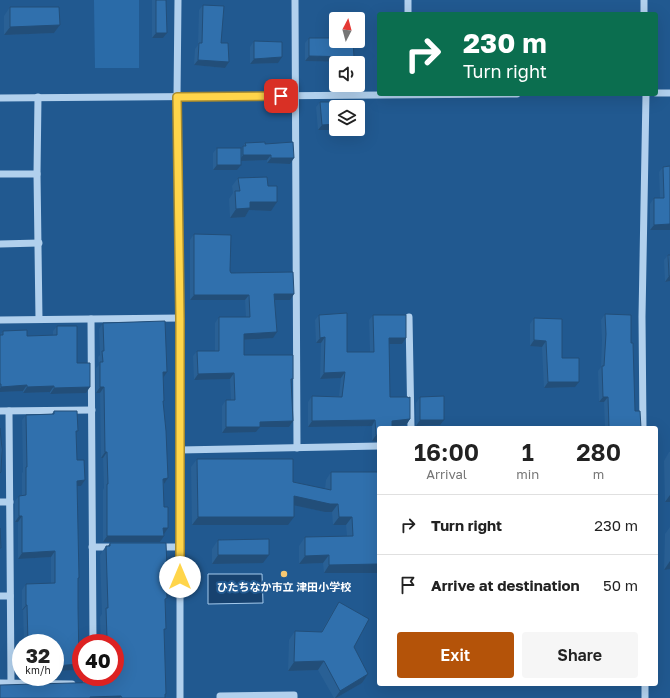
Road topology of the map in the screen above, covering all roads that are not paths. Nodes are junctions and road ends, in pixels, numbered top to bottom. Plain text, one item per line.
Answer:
1 (178, 0) edge
2 (295, 0) edge
3 (408, 0) edge
4 (644, 0) edge
5 (408, 12) edge
6 (644, 12) edge
7 (658, 93) edge
8 (670, 93) edge
9 (377, 95) edge
10 (296, 96) junction
11 (646, 96) edge
12 (177, 97) junction
13 (0, 98) edge
14 (38, 98) junction
15 (0, 174) edge
16 (37, 174) junction
17 (39, 243) junction
18 (0, 244) edge
19 (409, 317) dead end
20 (180, 318) junction
21 (39, 319) junction
22 (91, 319) junction
23 (0, 320) edge
24 (9, 410) junction
25 (92, 410) junction
26 (0, 411) edge
27 (411, 426) edge
28 (643, 426) edge
29 (377, 446) edge
30 (297, 448) junction
31 (180, 450) junction
32 (0, 502) edge
33 (10, 502) junction
34 (92, 547) junction
35 (124, 547) edge
36 (148, 547) edge
37 (180, 547) junction
38 (0, 596) edge
39 (10, 596) junction
40 (93, 634) edge
41 (0, 683) edge
42 (11, 683) junction
43 (72, 684) edge
44 (645, 686) edge
45 (180, 698) edge
46 (220, 698) edge
47 (294, 698) edge
48 (645, 698) edge

1 - 12 street
2 - 10 street
3 - 5 street
4 - 6 street
7 - 8 street
9 - 10 street
10 - 12 street
10 - 30 street
11 - 28 street
12 - 14 street
12 - 20 street
13 - 14 street
14 - 16 street
15 - 16 street
16 - 17 street
17 - 18 street
17 - 21 street
19 - 27 street
20 - 22 street
20 - 31 street
21 - 22 street
21 - 23 street
22 - 25 street
24 - 25 street
24 - 26 street
24 - 33 street
25 - 34 street
29 - 30 street
30 - 31 street
31 - 37 street
32 - 33 street
33 - 39 street
34 - 35 street
34 - 40 street
36 - 37 street
37 - 45 street
38 - 39 street
39 - 42 street
41 - 42 street
42 - 43 street
44 - 48 street
46 - 47 street

